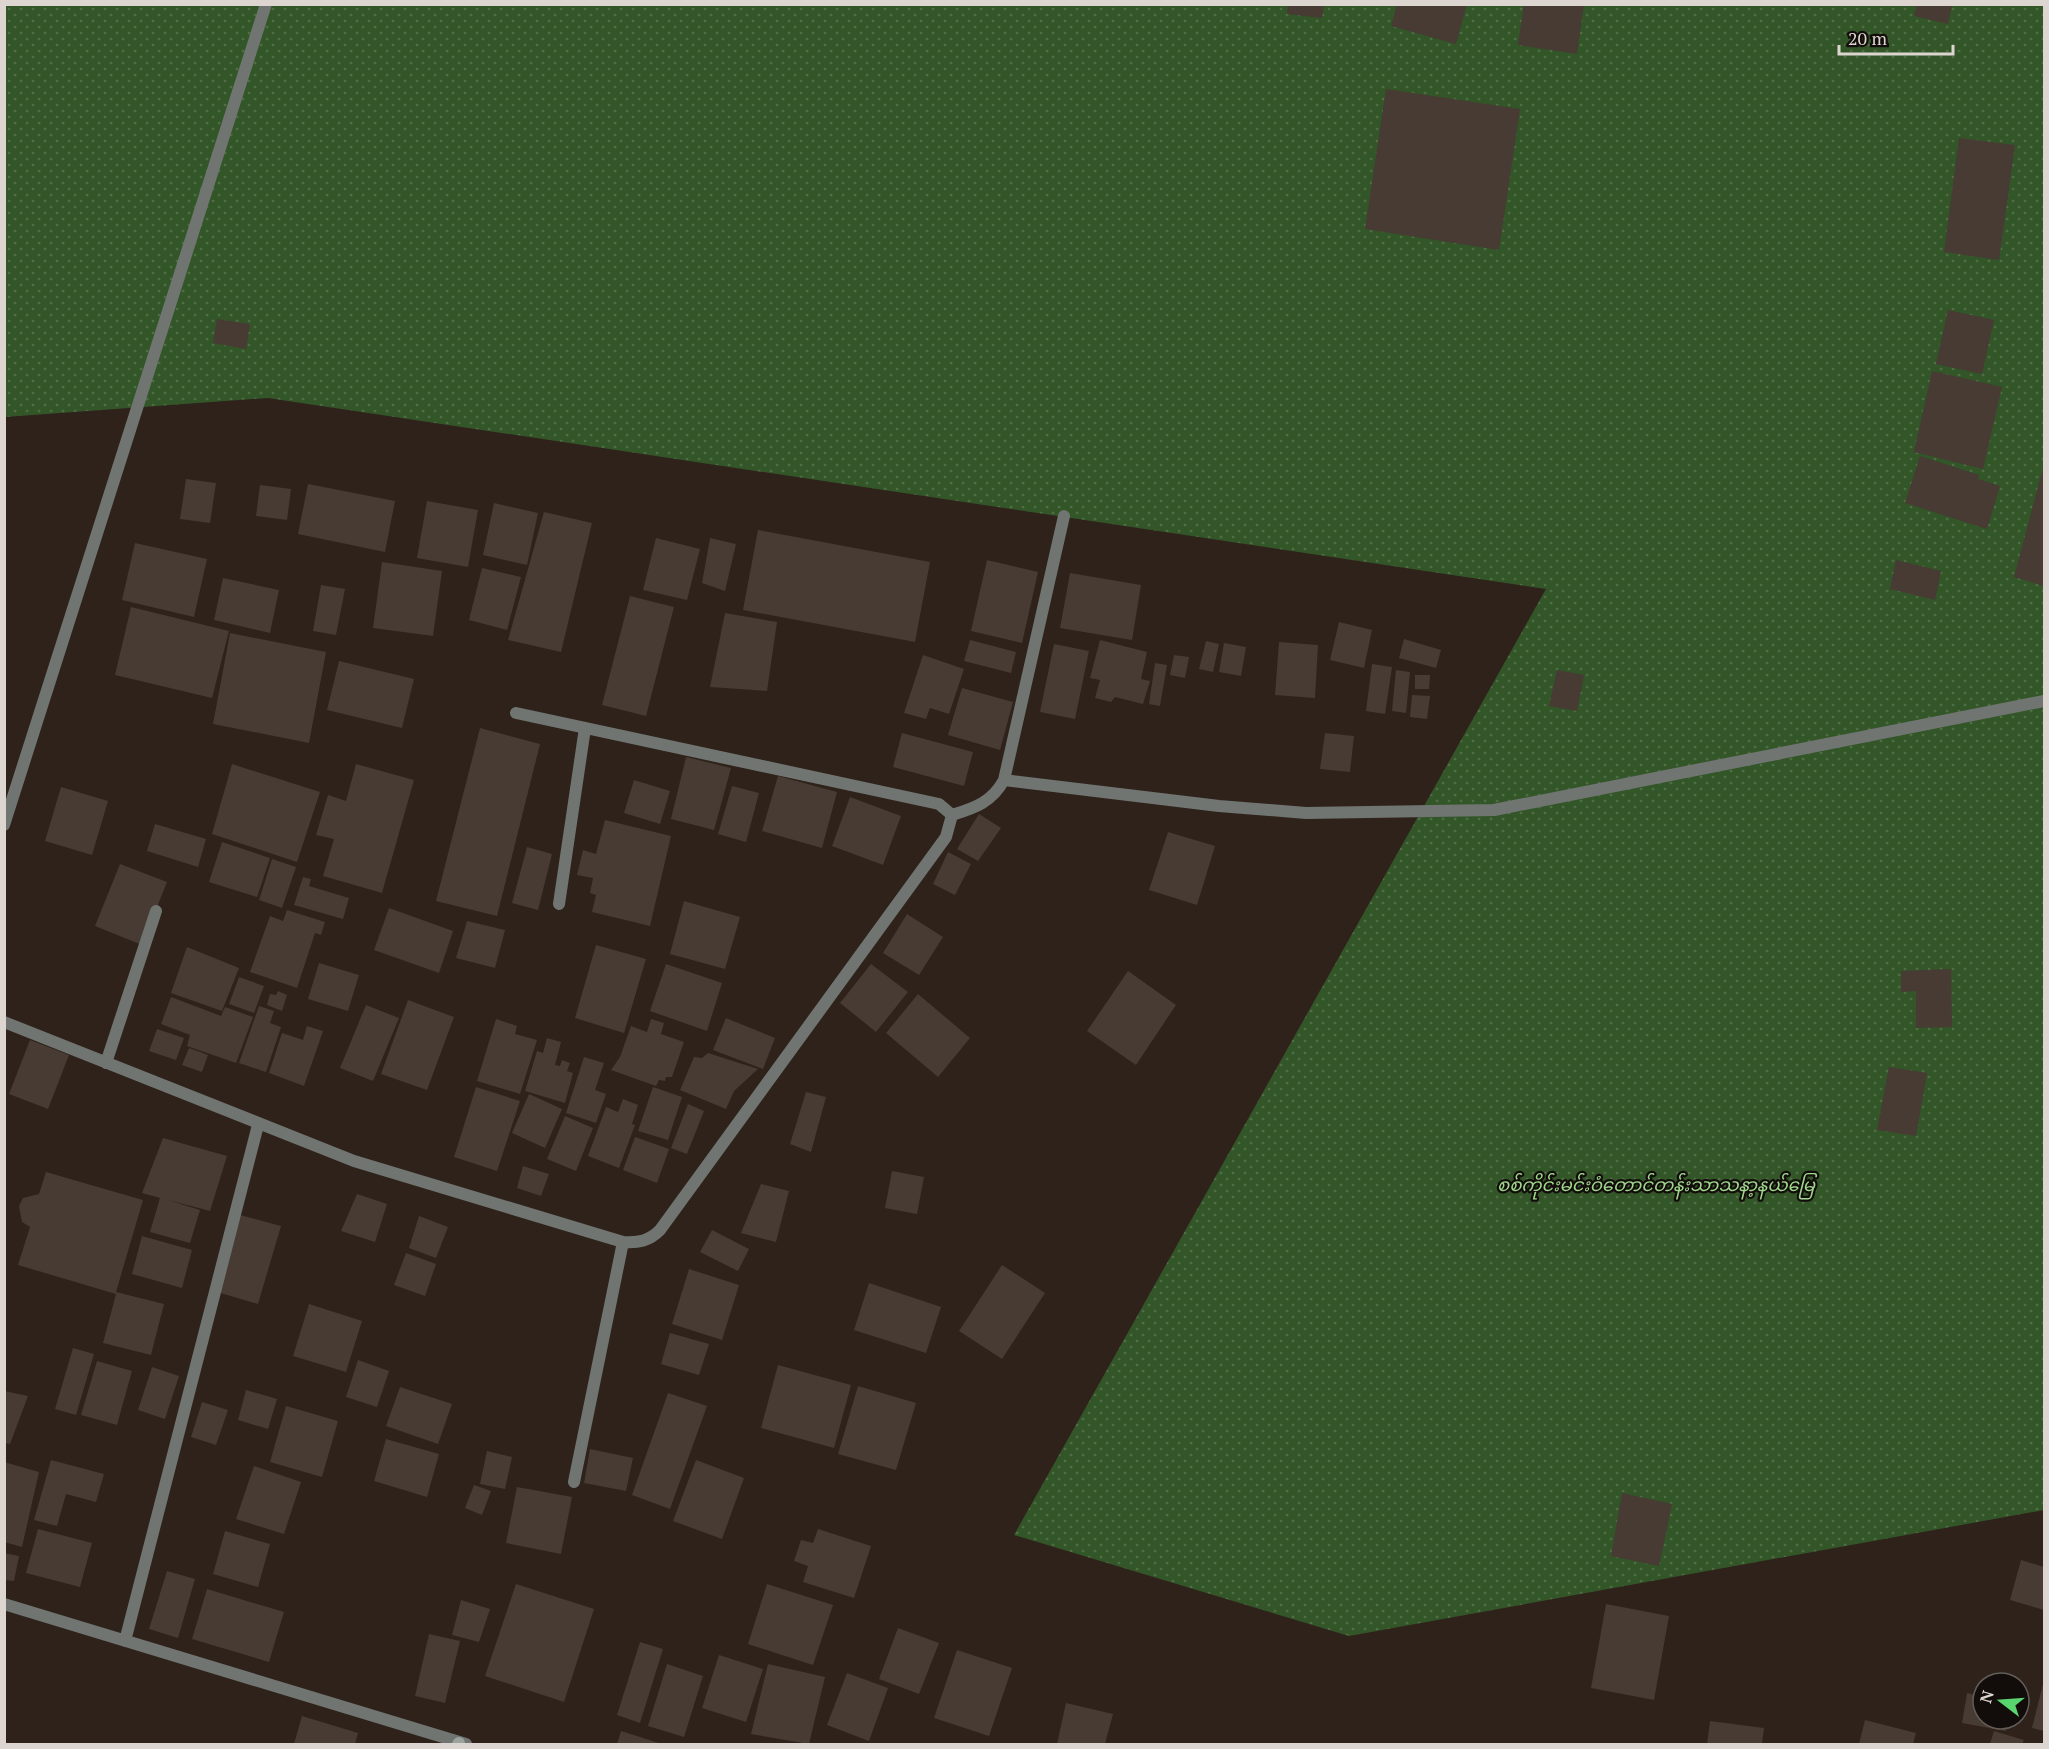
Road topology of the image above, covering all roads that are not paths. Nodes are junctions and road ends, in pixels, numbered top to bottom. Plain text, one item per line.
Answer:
1 (266, 4) edge
2 (1064, 516) dead end
3 (2044, 701) edge
4 (516, 713) dead end
5 (585, 728) junction
6 (1004, 780) junction
7 (952, 814) junction
8 (4, 825) edge
9 (559, 904) dead end
10 (156, 911) dead end
11 (4, 1022) edge
12 (106, 1063) junction
13 (258, 1125) junction
14 (623, 1242) junction
15 (574, 1482) dead end
16 (4, 1604) edge
17 (125, 1641) junction
18 (461, 1744) edge

1 - 8 street
2 - 6 street
3 - 6 street
4 - 5 street
5 - 7 street
5 - 9 street
6 - 7 street
7 - 14 street
10 - 12 street
11 - 12 street
12 - 13 street
13 - 14 street
13 - 17 street
14 - 15 street
16 - 17 street
17 - 18 street

